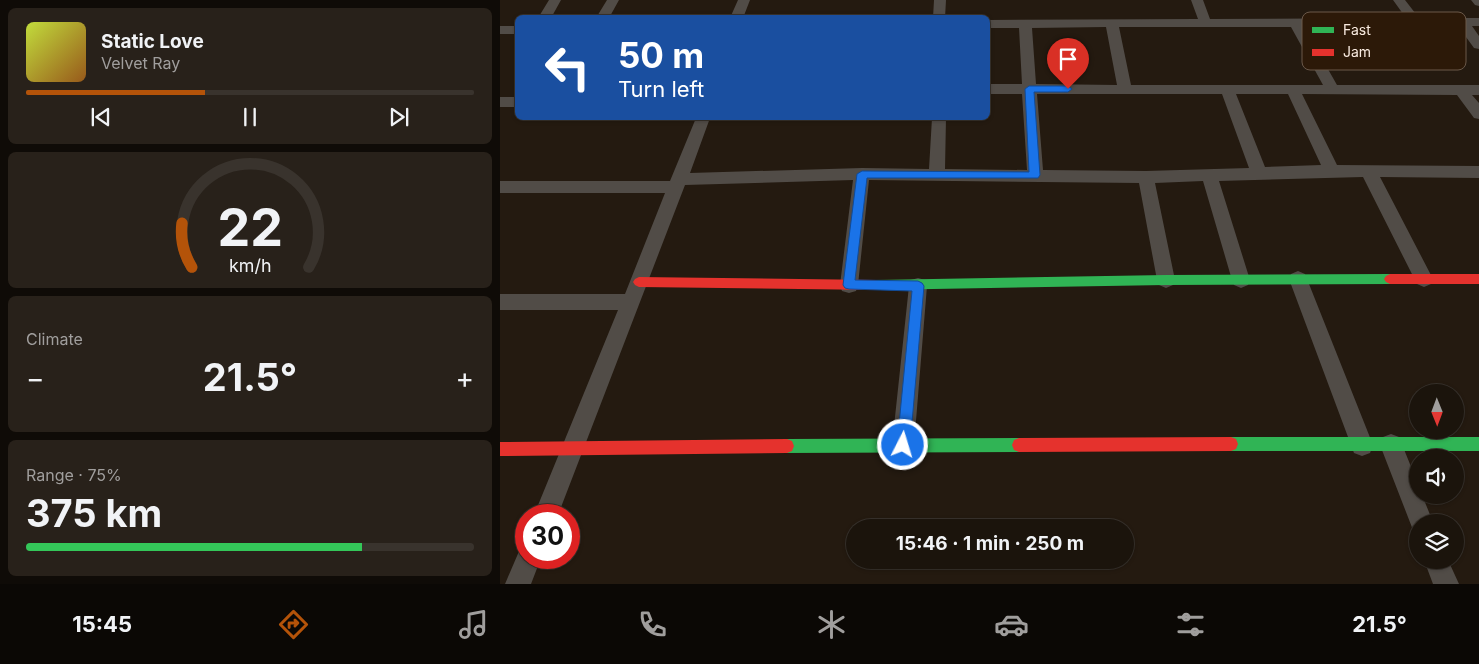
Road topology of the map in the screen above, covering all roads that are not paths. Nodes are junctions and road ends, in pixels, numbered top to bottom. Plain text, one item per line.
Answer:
1 (555, 0) edge
2 (613, 0) edge
3 (744, 0) edge
4 (940, 0) edge
5 (1197, 0) edge
6 (1399, 0) edge
7 (1408, 12) edge
8 (546, 15) edge
9 (604, 15) edge
10 (737, 15) edge
11 (939, 15) edge
12 (1205, 22) junction
13 (1466, 22) edge
14 (1479, 22) edge
15 (1296, 23) junction
16 (1302, 23) edge
17 (990, 24) edge
18 (1025, 24) junction
19 (1112, 24) junction
20 (1466, 27) edge
21 (500, 30) edge
22 (515, 30) edge
23 (1302, 34) edge
24 (1479, 45) edge
25 (1322, 70) edge
26 (990, 89) edge
27 (1029, 89) junction
28 (1125, 89) junction
29 (1228, 90) junction
30 (1293, 90) junction
31 (1333, 90) junction
32 (1479, 90) edge
33 (1462, 91) junction
34 (500, 102) edge
35 (515, 102) edge
36 (1479, 114) edge
37 (701, 120) edge
38 (939, 120) edge
39 (1332, 171) junction
40 (1369, 172) junction
41 (1479, 172) edge
42 (1259, 173) junction
43 (862, 174) junction
44 (937, 174) junction
45 (1209, 174) junction
46 (1035, 175) junction
47 (1146, 176) junction
48 (678, 183) junction
49 (500, 187) edge
50 (1298, 279) junction
51 (1424, 279) junction
52 (1479, 279) edge
53 (1166, 280) junction
54 (1241, 280) junction
55 (639, 282) junction
56 (849, 285) junction
57 (918, 286) junction
58 (500, 302) edge
59 (630, 302) junction
60 (1479, 444) edge
61 (903, 445) junction
62 (1362, 445) junction
63 (1391, 445) junction
64 (573, 448) junction
65 (500, 450) edge
66 (550, 504) edge
67 (1419, 514) edge
68 (524, 569) edge
69 (1440, 569) edge
70 (518, 584) edge
71 (1446, 584) edge

1 - 8 street
2 - 9 street
3 - 10 street
4 - 11 street
5 - 12 street
6 - 7 street
12 - 15 street
12 - 19 street
13 - 14 street
15 - 16 street
15 - 23 street
17 - 18 street
18 - 19 street
18 - 27 street
19 - 28 street
20 - 24 street
21 - 22 street
25 - 31 street
26 - 27 street
27 - 28 street
27 - 46 street
28 - 29 street
29 - 30 street
29 - 42 street
30 - 31 street
30 - 39 street
31 - 33 street
32 - 33 street
33 - 36 street
34 - 35 street
37 - 48 street
38 - 44 street
39 - 40 street
39 - 42 street
40 - 41 street
40 - 51 street
42 - 45 street
43 - 44 street
43 - 48 street
43 - 56 street
44 - 46 street
45 - 47 street
45 - 54 street
46 - 47 street
47 - 53 street
48 - 49 street
48 - 55 street
50 - 51 street
50 - 54 street
50 - 62 street
51 - 52 street
53 - 54 street
53 - 57 street
55 - 56 street
55 - 59 street
56 - 57 street
57 - 61 street
58 - 59 street
59 - 64 street
60 - 63 street
61 - 62 street
61 - 64 street
62 - 63 street
63 - 67 street
64 - 65 street
64 - 66 street
68 - 70 street
69 - 71 street

